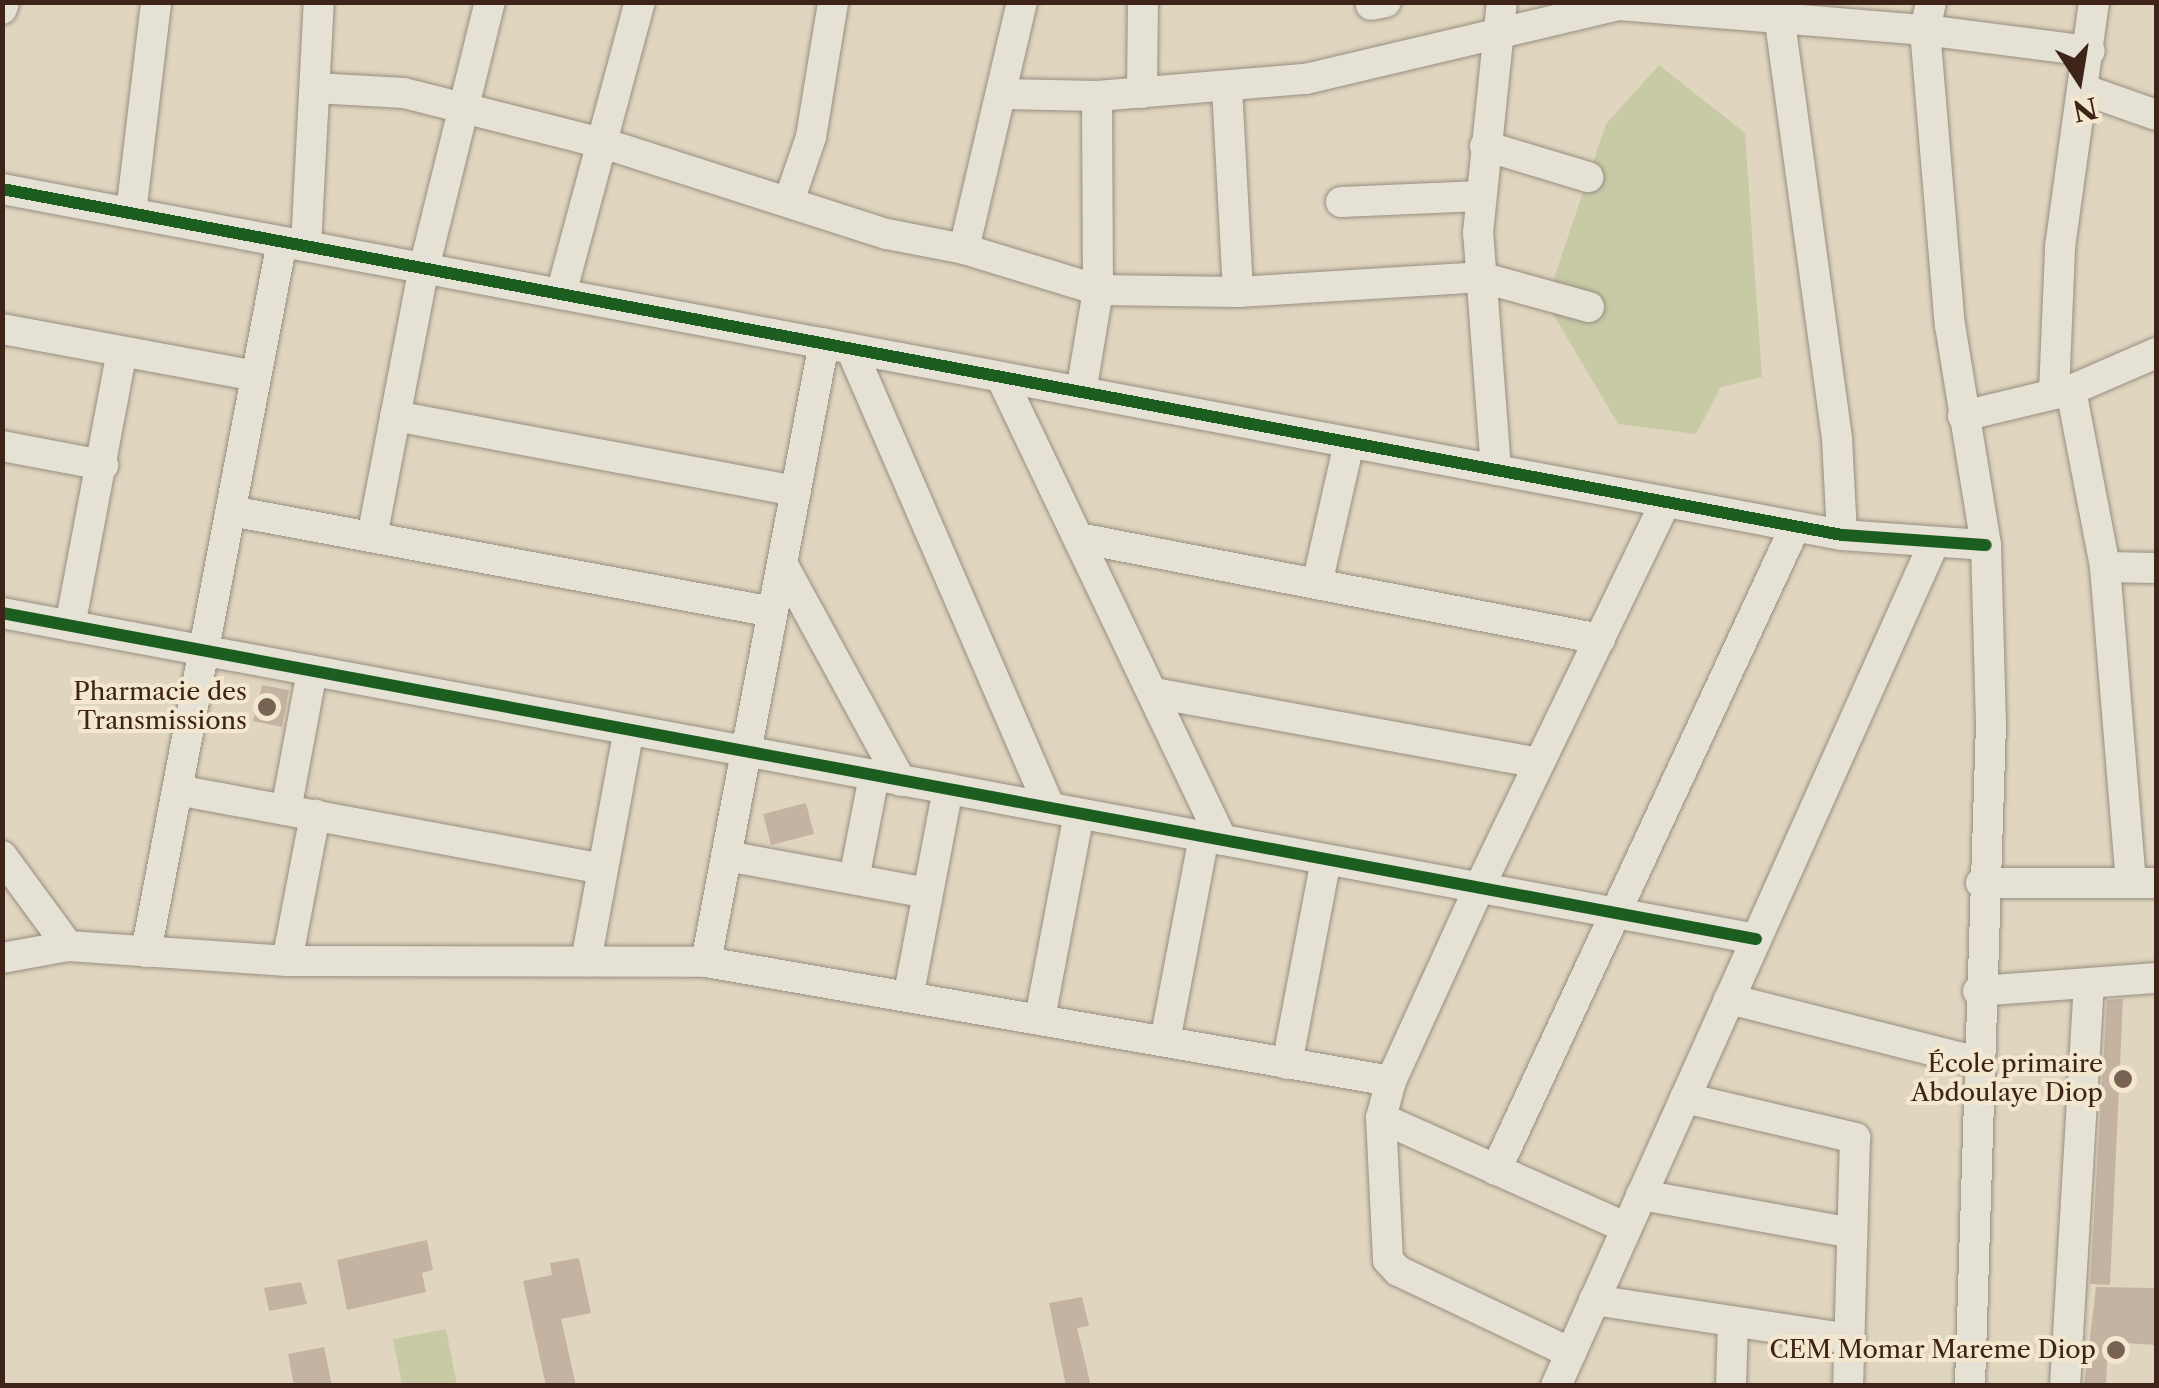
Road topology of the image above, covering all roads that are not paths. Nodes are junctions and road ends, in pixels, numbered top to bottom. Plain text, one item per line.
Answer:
1 (156, 2) edge
2 (319, 2) edge
3 (490, 2) edge
4 (640, 2) edge
5 (833, 2) edge
6 (1022, 2) edge
7 (1142, 2) edge
8 (2094, 2) edge
9 (1619, 4) edge
10 (1928, 16) edge
11 (1500, 17) edge
12 (1780, 22) junction
13 (2090, 51) junction
14 (315, 88) junction
15 (1227, 88) junction
16 (2085, 90) junction
17 (1142, 93) junction
18 (1002, 94) junction
19 (1096, 96) junction
20 (459, 108) junction
21 (2156, 115) edge
22 (606, 144) junction
23 (1485, 146) junction
24 (1588, 176) dead end
25 (2, 189) edge
26 (1480, 196) junction
27 (788, 201) junction
28 (1341, 202) dead end
29 (131, 213) junction
30 (294, 244) junction
31 (964, 249) junction
32 (424, 268) junction
33 (1480, 278) junction
34 (1098, 290) junction
35 (1238, 292) junction
36 (560, 294) junction
37 (1588, 307) dead end
38 (2, 329) edge
39 (838, 346) junction
40 (122, 352) junction
41 (2156, 353) edge
42 (256, 376) junction
43 (1001, 377) junction
44 (1081, 392) junction
45 (2063, 392) junction
46 (396, 416) junction
47 (1964, 416) junction
48 (1348, 442) junction
49 (2, 446) edge
50 (102, 465) junction
51 (1496, 470) junction
52 (796, 491) junction
53 (1666, 502) junction
54 (230, 511) junction
55 (1795, 526) junction
56 (1842, 535) junction
57 (372, 537) junction
58 (1079, 538) junction
59 (1934, 542) junction
60 (1986, 545) junction
61 (783, 565) junction
62 (2105, 567) junction
63 (2156, 568) edge
64 (1318, 584) junction
65 (772, 612) junction
66 (2, 613) edge
67 (70, 626) junction
68 (1600, 639) junction
69 (204, 651) junction
70 (312, 671) junction
71 (1154, 694) junction
72 (630, 730) junction
73 (746, 752) junction
74 (1539, 764) junction
75 (888, 778) junction
76 (948, 789) junction
77 (177, 790) junction
78 (1064, 811) junction
79 (300, 812) junction
80 (1213, 839) junction
81 (2, 856) edge
82 (726, 856) junction
83 (1326, 860) junction
84 (603, 869) junction
85 (854, 880) junction
86 (1982, 883) junction
87 (2144, 883) edge
88 (1479, 888) junction
89 (928, 893) junction
90 (1614, 913) junction
91 (1756, 939) junction
92 (68, 946) junction
93 (146, 952) junction
94 (2, 958) edge
95 (287, 961) junction
96 (586, 961) junction
97 (706, 962) junction
98 (2156, 978) edge
99 (2089, 984) junction
100 (1978, 991) junction
101 (909, 992) junction
102 (1730, 998) junction
103 (1040, 1018) junction
104 (1165, 1041) junction
105 (1978, 1062) junction
106 (1288, 1064) junction
107 (1391, 1081) junction
108 (1685, 1098) junction
109 (1381, 1118) junction
110 (1496, 1170) junction
111 (1642, 1195) junction
112 (1627, 1228) junction
113 (1852, 1232) junction
114 (1594, 1300) junction
115 (1733, 1324) junction
116 (1850, 1339) junction
117 (1570, 1353) junction
118 (1556, 1386) edge
119 (1731, 1386) edge
120 (1848, 1386) edge
121 (1970, 1386) edge
122 (2065, 1386) edge

1 - 29 street
2 - 14 street
3 - 20 street
4 - 22 street
5 - 27 street
6 - 18 street
7 - 17 street
8 - 13 street
9 - 11 street
9 - 12 street
10 - 12 street
10 - 13 street
10 - 47 street
11 - 15 street
11 - 23 street
12 - 56 street
13 - 16 street
14 - 20 street
14 - 30 street
15 - 17 street
15 - 35 street
16 - 21 street
16 - 45 street
17 - 19 street
18 - 19 street
18 - 31 street
19 - 34 street
20 - 22 street
20 - 32 street
22 - 27 street
22 - 36 street
23 - 24 street
23 - 26 street
25 - 29 street
26 - 28 street
26 - 33 street
27 - 31 street
29 - 30 street
30 - 32 street
30 - 42 street
31 - 34 street
32 - 36 street
32 - 46 street
33 - 35 street
33 - 37 street
33 - 51 street
34 - 35 street
34 - 44 street
36 - 39 street
38 - 40 street
39 - 43 street
39 - 52 street
39 - 78 street
40 - 42 street
40 - 50 street
41 - 45 street
42 - 54 street
43 - 44 street
43 - 58 street
44 - 48 street
45 - 47 street
45 - 62 street
46 - 52 street
46 - 57 street
47 - 60 street
48 - 51 street
48 - 64 street
49 - 50 street
50 - 67 street
51 - 53 street
52 - 61 street
53 - 55 street
53 - 68 street
54 - 57 street
54 - 69 street
55 - 56 street
55 - 90 street
56 - 59 street
57 - 65 street
58 - 64 street
58 - 71 street
59 - 60 street
59 - 91 street
60 - 86 street
61 - 65 street
61 - 75 street
62 - 63 street
62 - 87 street
64 - 68 street
65 - 73 street
66 - 67 street
67 - 69 street
68 - 74 street
69 - 70 street
69 - 77 street
70 - 72 street
70 - 79 street
71 - 74 street
71 - 80 street
72 - 73 street
72 - 84 street
73 - 75 street
73 - 82 street
74 - 88 street
75 - 76 street
75 - 85 street
76 - 78 street
76 - 89 street
77 - 79 street
77 - 93 street
78 - 80 street
78 - 103 street
79 - 84 street
79 - 95 street
80 - 83 street
80 - 104 street
81 - 92 street
82 - 85 street
82 - 97 street
83 - 88 street
83 - 106 street
84 - 96 street
85 - 89 street
86 - 87 street
86 - 100 street
88 - 90 street
88 - 107 street
89 - 101 street
90 - 91 street
90 - 110 street
91 - 102 street
92 - 93 street
92 - 94 street
93 - 95 street
95 - 96 street
96 - 97 street
97 - 101 street
98 - 99 street
99 - 100 street
99 - 122 street
100 - 105 street
101 - 103 street
102 - 105 street
102 - 108 street
103 - 104 street
104 - 106 street
105 - 121 street
106 - 107 street
107 - 109 street
108 - 111 street
108 - 113 street
109 - 110 street
109 - 117 street
110 - 112 street
111 - 112 street
111 - 113 street
112 - 114 street
113 - 116 street
114 - 115 street
114 - 117 street
115 - 116 street
115 - 119 street
116 - 120 street
117 - 118 street

